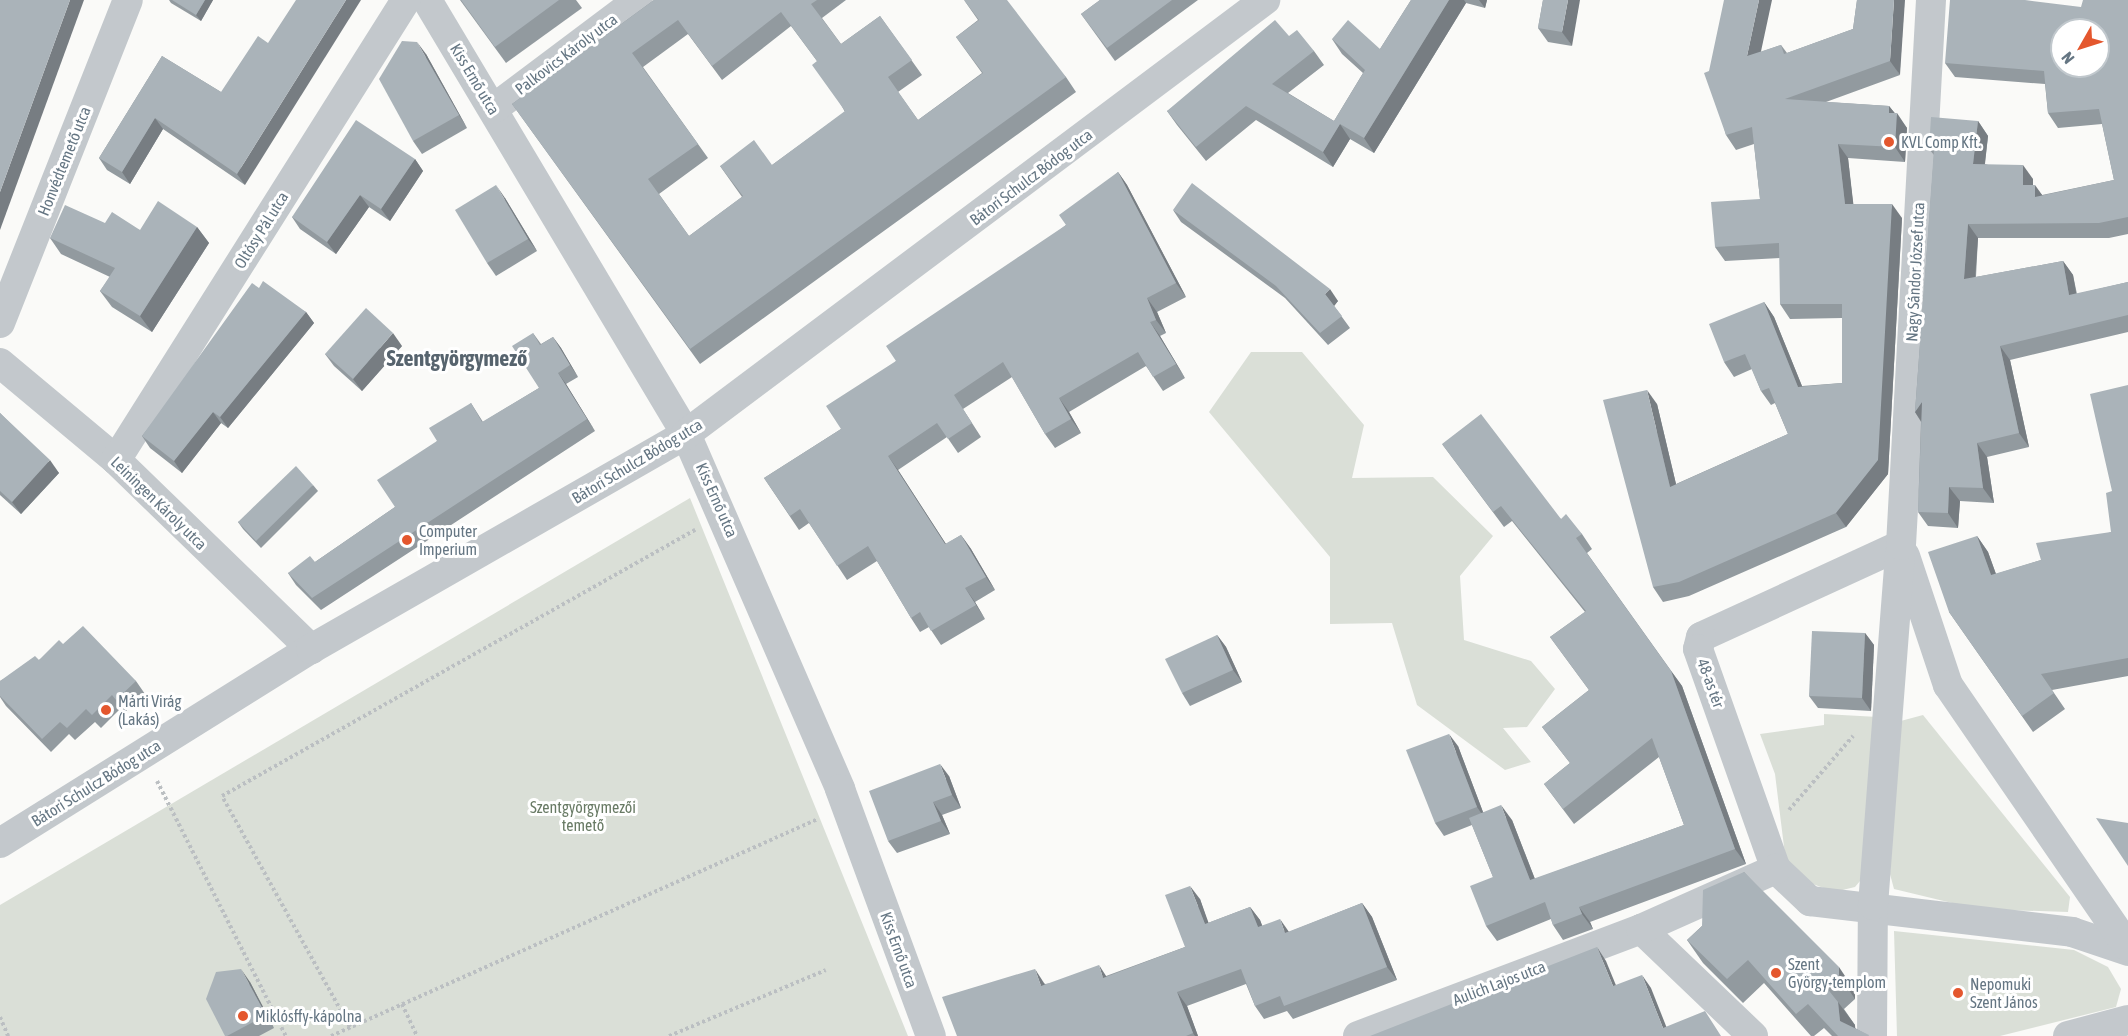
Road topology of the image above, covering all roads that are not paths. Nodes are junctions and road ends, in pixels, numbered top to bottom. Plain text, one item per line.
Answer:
1 (128, 0) edge
2 (406, 0) edge
3 (427, 0) edge
4 (638, 0) edge
5 (1265, 0) edge
6 (1931, 0) edge
7 (493, 109) junction
8 (0, 323) edge
9 (0, 363) edge
10 (686, 434) junction
11 (116, 460) junction
12 (1901, 545) junction
13 (311, 649) junction
14 (0, 843) edge
15 (1776, 869) junction
16 (1873, 905) junction
17 (1641, 929) junction
18 (2128, 949) edge
19 (2128, 1020) edge
20 (931, 1036) edge
21 (1358, 1036) edge
22 (1753, 1036) edge
23 (1872, 1036) edge
24 (2068, 1036) edge

1 - 8 street, Honvédtemető utca
2 - 11 street, Oltósy Pál utca
3 - 7 street, Kiss Ernő utca
4 - 7 street, Palkovics Károly utca
5 - 10 street, Bátori Schulcz Bódog utca
6 - 12 street, Nagy Sándor József utca
7 - 10 street, Kiss Ernő utca
9 - 11 street, Leiningen Károly utca
10 - 13 street, Bátori Schulcz Bódog utca
10 - 20 street, Kiss Ernő utca
11 - 13 street, Leiningen Károly utca
12 - 15 street, 48-as tér
12 - 16 street
12 - 18 street, 48-as tér
13 - 14 street, Bátori Schulcz Bódog utca
15 - 16 street, 48-as tér
15 - 17 street
16 - 18 street, 48-as tér
16 - 23 street
17 - 21 street, Aulich Lajos utca
17 - 22 street
19 - 24 street

